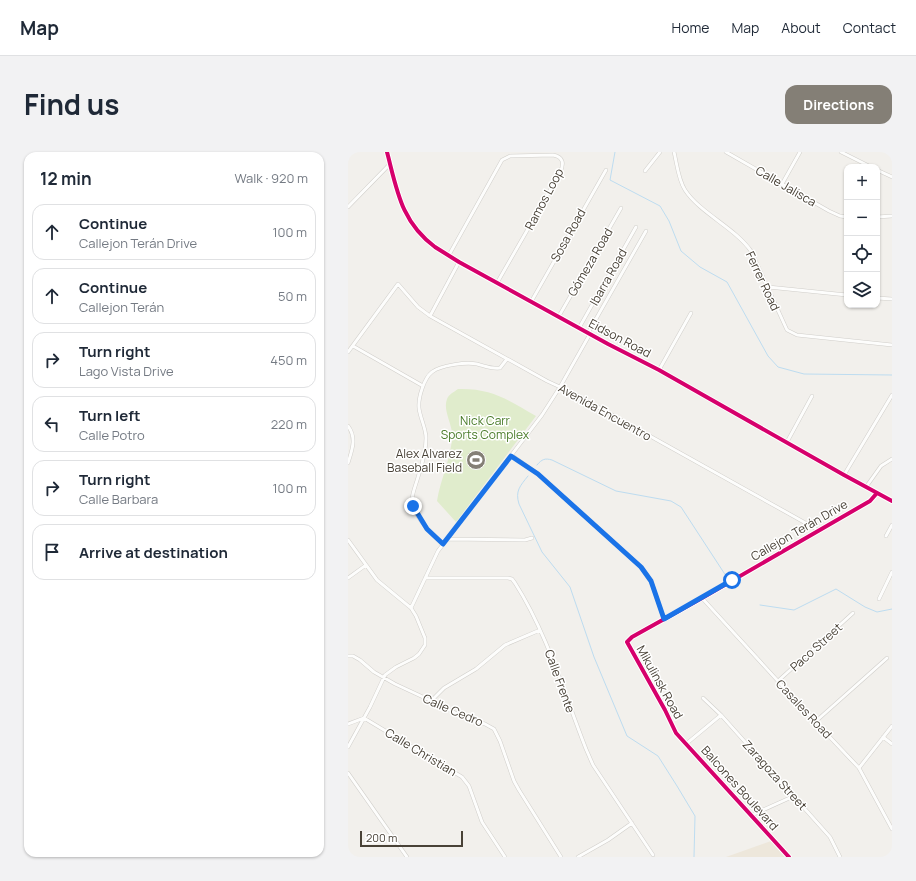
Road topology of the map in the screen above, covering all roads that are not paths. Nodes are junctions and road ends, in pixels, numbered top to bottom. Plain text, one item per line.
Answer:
1 (388, 152) edge
2 (660, 152) edge
3 (674, 152) edge
4 (726, 152) edge
5 (800, 152) edge
6 (841, 152) edge
7 (390, 164) junction
8 (865, 164) edge
9 (606, 170) dead end
10 (645, 170) dead end
11 (880, 171) edge
12 (892, 177) edge
13 (782, 184) junction
14 (349, 205) edge
15 (621, 208) dead end
16 (844, 216) edge
17 (892, 216) edge
18 (880, 217) edge
19 (636, 227) dead end
20 (646, 230) dead end
21 (449, 256) junction
22 (459, 262) junction
23 (497, 283) junction
24 (768, 287) junction
25 (844, 295) edge
26 (880, 298) edge
27 (892, 299) edge
28 (531, 302) junction
29 (691, 313) dead end
30 (430, 316) junction
31 (559, 316) junction
32 (579, 328) junction
33 (589, 333) junction
34 (892, 345) edge
35 (353, 346) junction
36 (348, 352) edge
37 (507, 359) junction
38 (659, 370) junction
39 (423, 386) junction
40 (560, 387) junction
41 (892, 395) edge
42 (812, 396) dead end
43 (348, 426) edge
44 (787, 442) junction
45 (511, 456) junction
46 (892, 459) edge
47 (348, 463) edge
48 (844, 475) junction
49 (866, 487) junction
50 (877, 493) junction
51 (892, 501) edge
52 (892, 525) edge
53 (818, 530) junction
54 (886, 536) dead end
55 (532, 538) dead end
56 (348, 540) edge
57 (447, 540) junction
58 (443, 544) junction
59 (366, 565) junction
60 (892, 572) edge
61 (348, 578) edge
62 (425, 578) junction
63 (702, 598) junction
64 (879, 599) dead end
65 (411, 608) junction
66 (853, 613) dead end
67 (664, 619) junction
68 (540, 630) junction
69 (627, 642) joint
70 (348, 656) edge
71 (887, 658) dead end
72 (383, 678) junction
73 (778, 681) junction
74 (704, 698) dead end
75 (431, 701) junction
76 (721, 715) junction
77 (364, 718) junction
78 (815, 722) junction
79 (348, 724) edge
80 (892, 726) edge
81 (676, 732) joint
82 (883, 737) junction
83 (686, 744) junction
84 (892, 744) edge
85 (348, 746) edge
86 (859, 768) junction
87 (348, 773) edge
88 (794, 796) junction
89 (752, 815) junction
90 (632, 823) junction
91 (892, 829) edge
92 (653, 855) dead end
93 (407, 857) edge
94 (505, 857) edge
95 (561, 857) edge
96 (578, 857) edge
97 (789, 857) edge
98 (840, 857) edge

1 - 7 street, Eidson Road
2 - 10 street
3 - 24 street, Ferrer Road
4 - 13 street, Calle Jalisca
5 - 13 street
6 - 8 street
7 - 14 street
7 - 21 street, Eidson Road
9 - 28 street, Sosa Road
11 - 12 street
13 - 16 street, Calle Jalisca
15 - 31 street, Gómeza Road
17 - 18 street
19 - 32 street, Ibarra Road
20 - 33 street
21 - 22 street, Eidson Road
21 - 23 street, Ramos Loop
22 - 23 street, Eidson Road
22 - 30 street
23 - 28 street, Eidson Road
24 - 25 street
24 - 34 street, Ferrer Road
26 - 27 street
28 - 31 street, Eidson Road
29 - 38 street
30 - 35 street, Avenida Encuentro
30 - 37 street, Avenida Encuentro
31 - 32 street, Eidson Road
32 - 33 street, Eidson Road
33 - 38 street, Eidson Road
33 - 40 street
35 - 36 street
35 - 39 street
37 - 39 street
37 - 40 street, Avenida Encuentro
38 - 44 street, Eidson Road
39 - 58 street
40 - 45 street
40 - 53 street, Avenida Encuentro
41 - 48 street
42 - 44 street
43 - 47 street
44 - 48 street, Eidson Road
45 - 57 street
45 - 67 street
46 - 49 street
48 - 49 street, Eidson Road
49 - 50 street, Eidson Road
50 - 51 street, Eidson Road
50 - 53 street, Callejon Terán Drive
52 - 54 street
53 - 63 street, Callejon Terán Drive
55 - 57 street
56 - 59 street
57 - 58 street
58 - 62 street
59 - 61 street
59 - 65 street
60 - 64 street
62 - 65 street
62 - 68 street, Calle Frente
63 - 67 street, Callejon Terán Drive
63 - 73 street, Casales Road
65 - 72 street
66 - 73 street, Paco Street
67 - 69 street, Callejon Terán Drive
68 - 75 street
68 - 90 street, Calle Frente
69 - 81 street, Mikulinsk Road
70 - 72 street, Calle Cedro
71 - 78 street
72 - 75 street, Calle Cedro
72 - 77 street
73 - 78 street, Casales Road
74 - 76 street, Zaragoza Street
75 - 95 street, Calle Cedro
76 - 83 street
76 - 88 street, Zaragoza Street
77 - 79 street
77 - 85 street
77 - 94 street, Calle Christian
78 - 86 street, Casales Road
80 - 82 street
81 - 83 street, Balcones Boulevard
82 - 84 street
82 - 86 street
83 - 89 street, Balcones Boulevard
86 - 91 street, Casales Road
87 - 93 street
88 - 89 street
88 - 98 street, Zaragoza Street
89 - 97 street, Balcones Boulevard
90 - 92 street, Calle Frente
90 - 96 street

